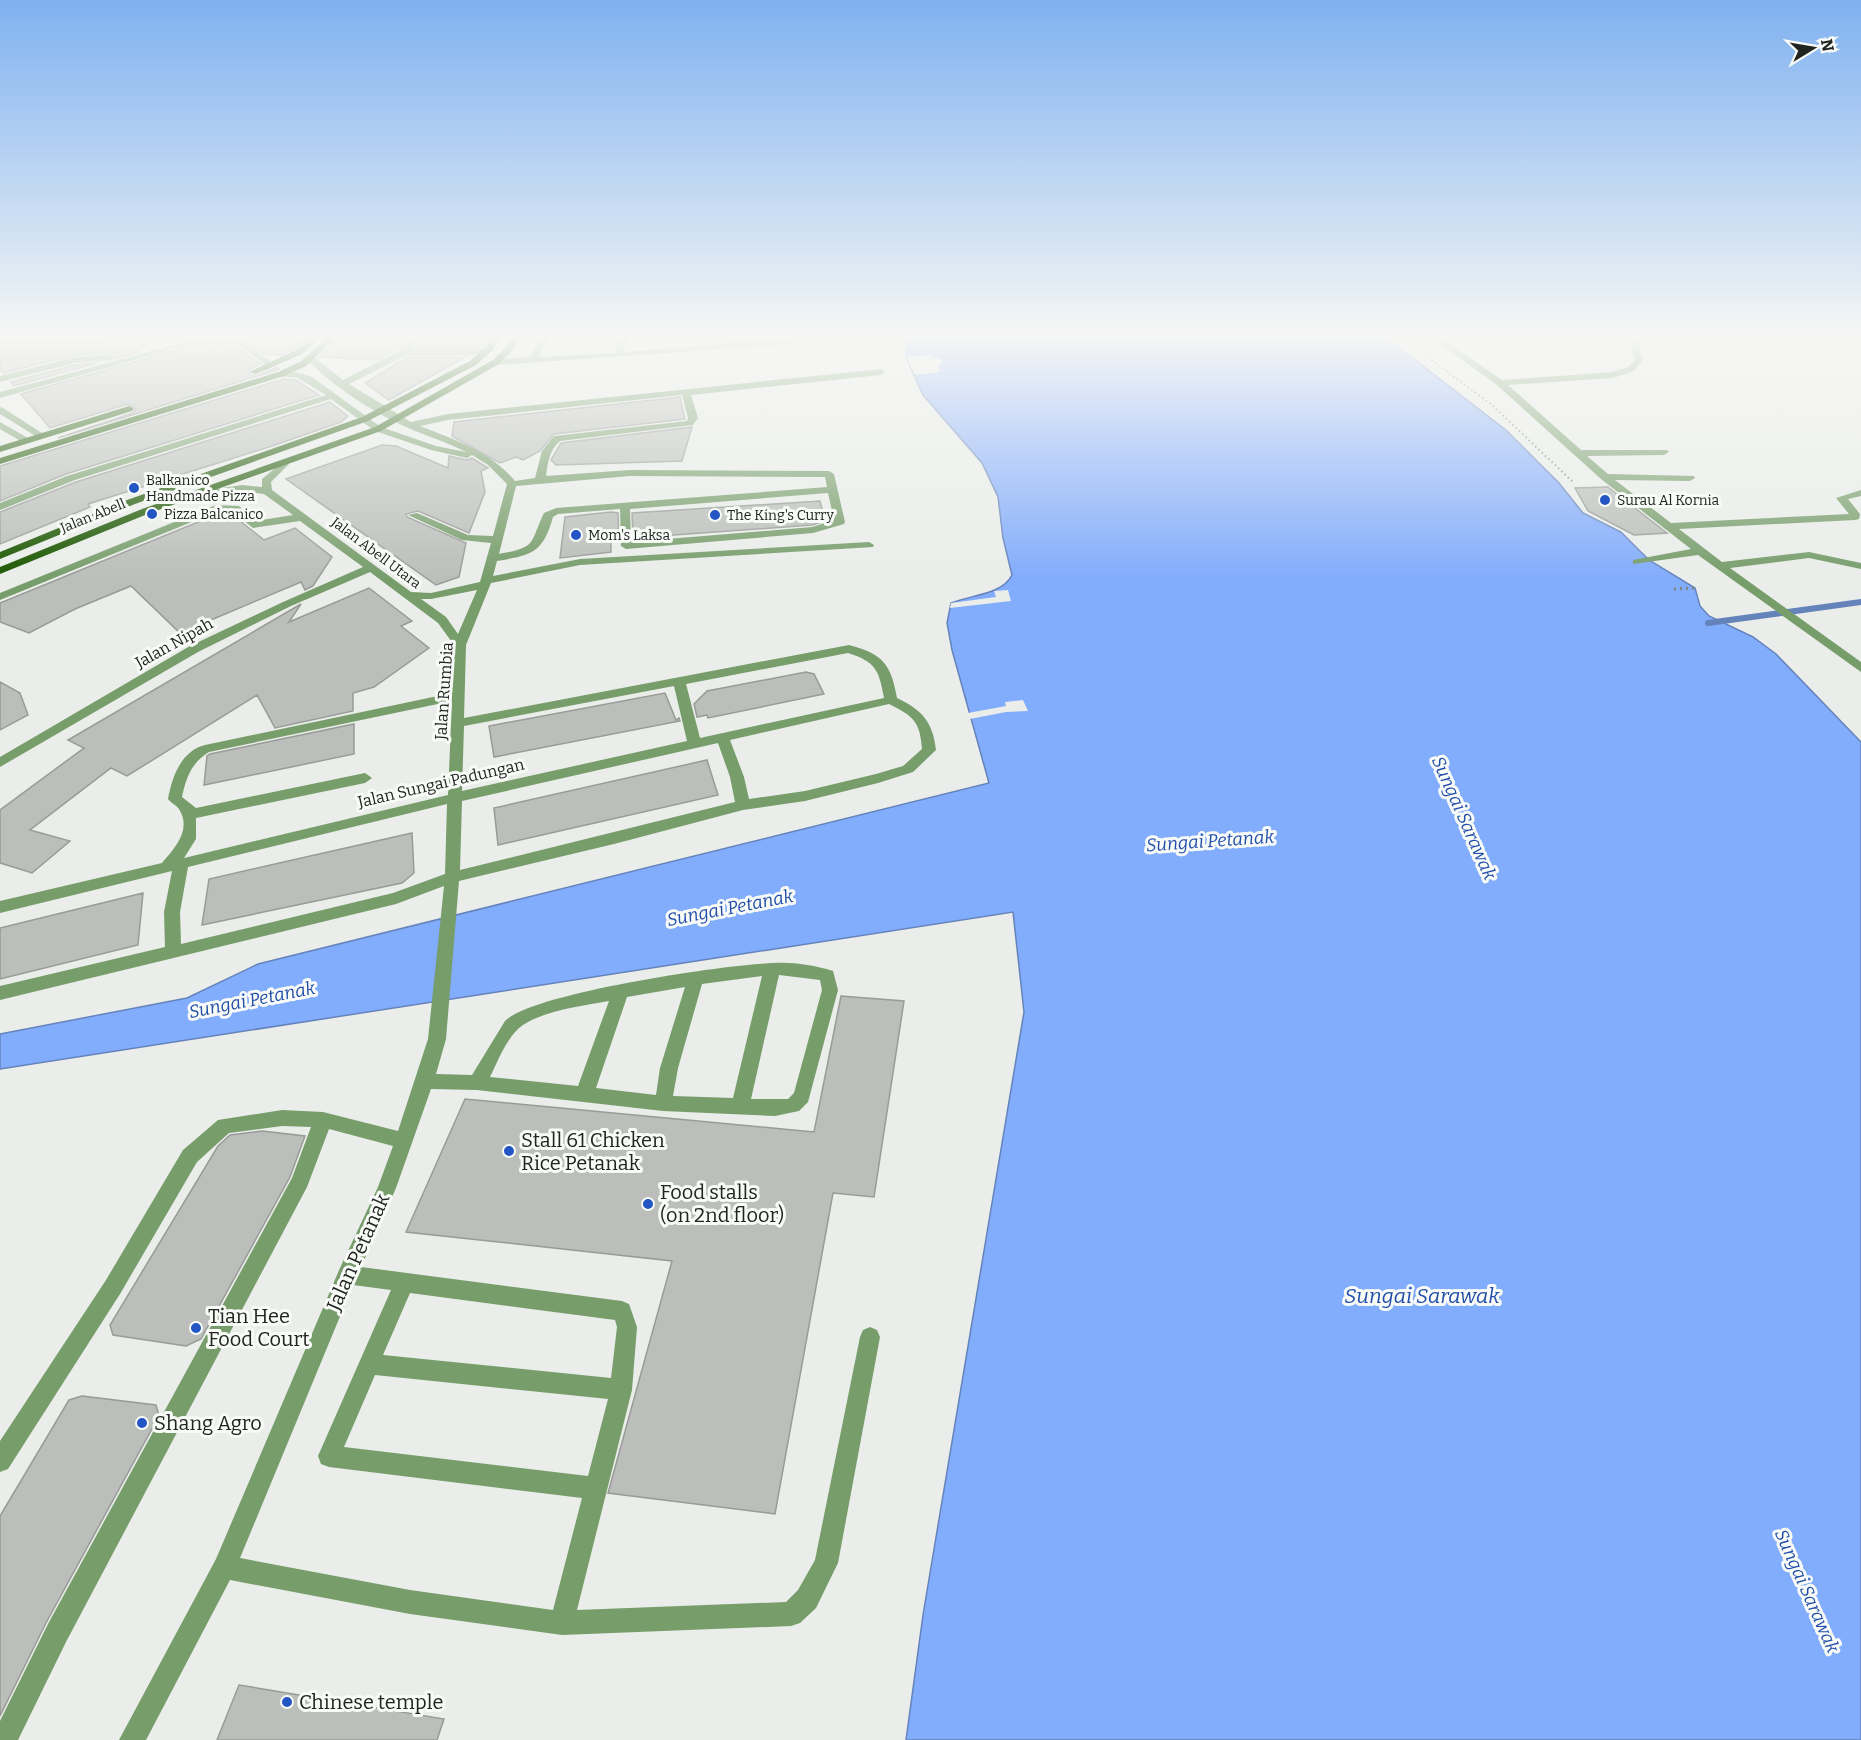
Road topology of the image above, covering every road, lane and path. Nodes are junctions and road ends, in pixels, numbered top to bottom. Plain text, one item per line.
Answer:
1 (12, 417) edge
2 (101, 417) edge
3 (141, 417) edge
4 (265, 417) edge
5 (362, 417) edge
6 (369, 417) edge
7 (396, 417) edge
8 (402, 417) edge
9 (448, 417) joint
10 (693, 417) edge
11 (1505, 417) edge
12 (1538, 417) edge
13 (365, 419) junction
14 (399, 419) junction
15 (0, 425) edge
16 (409, 425) junction
17 (378, 429) junction
18 (40, 435) junction
19 (445, 438) junction
20 (25, 440) junction
21 (0, 448) edge
22 (1664, 452) dead end
23 (1578, 453) junction
24 (482, 458) junction
25 (0, 461) edge
26 (284, 464) junction
27 (1605, 477) junction
28 (1690, 478) dead end
29 (540, 480) junction
30 (1574, 483) dead end
31 (512, 484) junction
32 (833, 490) junction
33 (267, 491) junction
34 (1861, 493) edge
35 (190, 496) junction
36 (625, 505) junction
37 (0, 507) edge
38 (413, 515) dead end
39 (303, 517) junction
40 (1848, 518) junction
41 (1861, 523) edge
42 (1670, 526) junction
43 (498, 540) junction
44 (869, 545) dead end
45 (1701, 551) junction
46 (0, 556) edge
47 (492, 559) junction
48 (1637, 562) dead end
49 (1720, 566) junction
50 (1861, 566) edge
51 (373, 567) junction
52 (0, 571) edge
53 (485, 583) junction
54 (1695, 588) dead end
55 (1674, 589) dead end
56 (405, 595) junction
57 (0, 597) edge
58 (460, 645) junction
59 (1861, 668) edge
60 (680, 683) junction
61 (459, 695) junction
62 (891, 700) junction
63 (457, 723) junction
64 (723, 739) junction
65 (695, 745) junction
66 (0, 764) edge
67 (365, 778) dead end
68 (454, 798) junction
69 (743, 805) junction
70 (185, 806) junction
71 (174, 864) junction
72 (453, 877) junction
73 (0, 907) edge
74 (451, 908) joint
75 (173, 952) junction
76 (772, 970) junction
77 (695, 979) junction
78 (0, 993) edge
79 (620, 993) junction
80 (425, 1081) junction
81 (477, 1083) junction
82 (585, 1093) junction
83 (663, 1103) junction
84 (740, 1106) junction
85 (323, 1120) junction
86 (405, 1141) junction
87 (347, 1275) junction
88 (405, 1281) junction
89 (870, 1336) dead end
90 (368, 1364) junction
91 (621, 1390) junction
92 (0, 1461) edge
93 (597, 1488) junction
94 (224, 1567) junction
95 (562, 1623) junction
96 (4, 1740) edge
97 (132, 1740) edge

1 - 18 street
2 - 18 main road
3 - 25 main road
4 - 37 street
5 - 13 street
6 - 13 main road, Jalan Abell
7 - 14 street
8 - 14 main road, Jalan Abell
9 - 16 street
9 - 19 street
10 - 29 street
11 - 30 path
12 - 23 street
13 - 17 street
13 - 46 main road, Jalan Abell
14 - 16 street
14 - 17 main road, Jalan Abell
15 - 20 street
16 - 19 street
17 - 24 street
17 - 26 main road, Jalan Abell
18 - 20 main road
19 - 24 street
20 - 21 main road
22 - 23 street
23 - 27 street
24 - 31 street
26 - 33 street
26 - 35 main road, Jalan Abell
27 - 28 street
27 - 42 street
29 - 31 street
29 - 32 street
31 - 43 street, Jalan Rumbia
32 - 36 street
32 - 36 street
33 - 35 street
33 - 39 street, Jalan Abell Utara
34 - 40 street
35 - 52 main road, Jalan Abell
36 - 47 street
38 - 43 street
39 - 51 street, Jalan Abell Utara
39 - 57 street
40 - 41 street
40 - 42 street
42 - 45 street
43 - 47 street, Jalan Rumbia
44 - 53 street
45 - 48 street
45 - 49 street
47 - 53 street, Jalan Rumbia
49 - 50 street
49 - 59 street
51 - 56 street, Jalan Abell Utara
51 - 66 street, Jalan Nipah
53 - 56 street
53 - 58 street, Jalan Rumbia
54 - 55 path
56 - 58 street, Jalan Abell Utara
58 - 61 street, Jalan Rumbia
60 - 62 street
60 - 63 street
60 - 65 street
61 - 63 street, Jalan Rumbia
61 - 70 street
62 - 64 street, Jalan Sungai Padungan
62 - 69 street
63 - 68 street, Jalan Rumbia
64 - 65 street, Jalan Sungai Padungan
64 - 69 street
65 - 68 street, Jalan Sungai Padungan
67 - 70 street
68 - 71 street, Jalan Sungai Padungan
68 - 72 street, Jalan Rumbia
69 - 72 street
70 - 71 street
71 - 73 street, Jalan Sungai Padungan
71 - 75 street
72 - 74 street, Jalan Rumbia
72 - 75 street
74 - 80 street, Jalan Petanak
75 - 78 street
76 - 77 street
76 - 84 street
76 - 84 street
77 - 79 street
77 - 83 street
79 - 81 street
79 - 82 street
80 - 81 street
80 - 86 street, Jalan Petanak
81 - 82 street
82 - 83 street
83 - 84 street
85 - 86 street
85 - 92 street
85 - 96 street
86 - 87 street, Jalan Petanak
87 - 88 street
87 - 94 street, Jalan Petanak
88 - 90 street
88 - 91 street
89 - 95 street
90 - 91 street
90 - 93 street
91 - 93 street
93 - 95 street
94 - 95 street
94 - 97 street, Jalan Petanak

